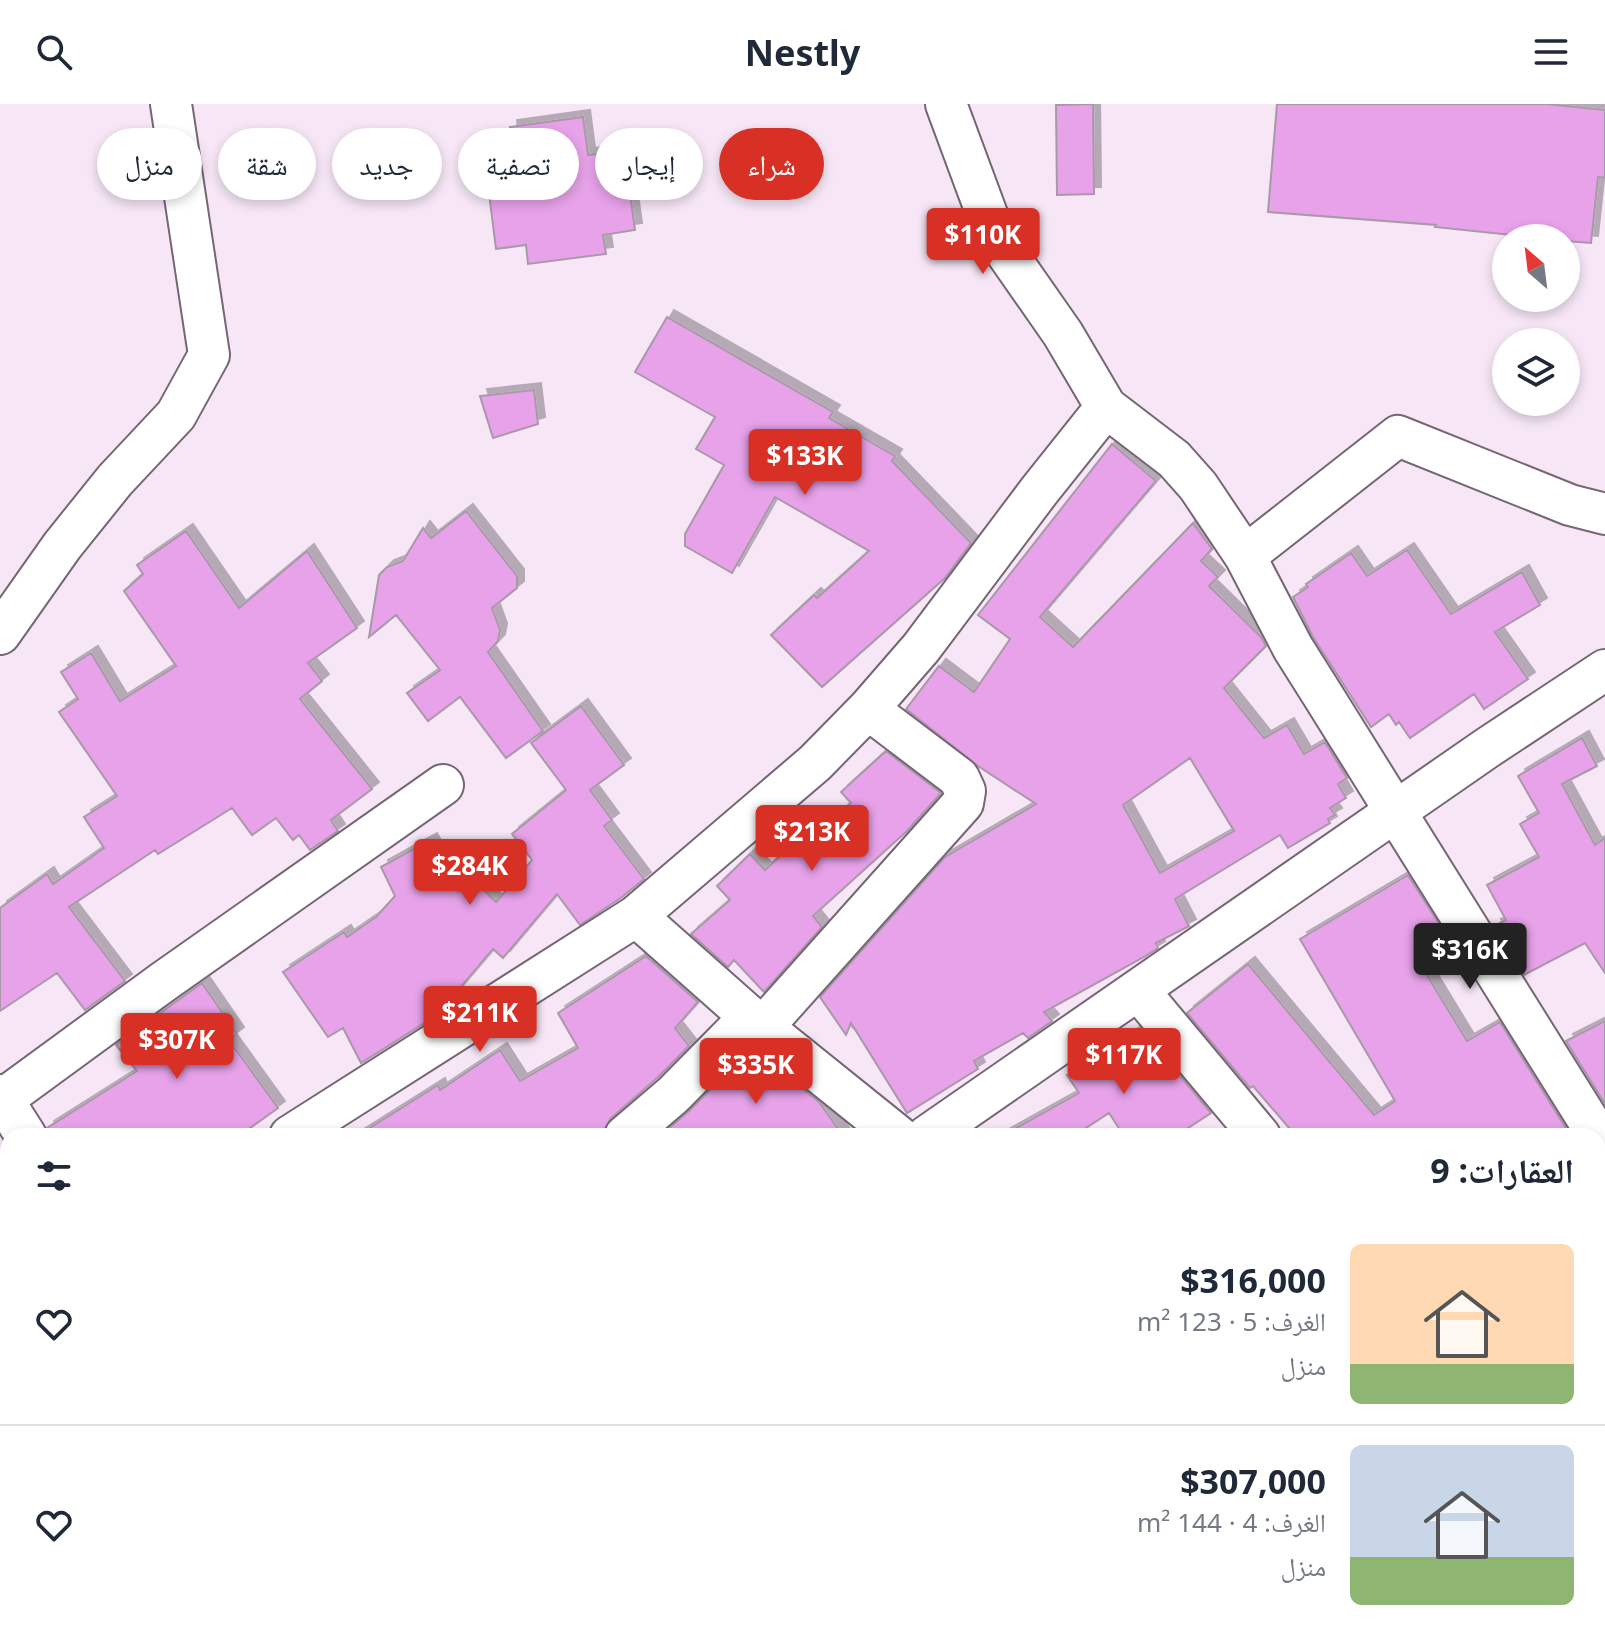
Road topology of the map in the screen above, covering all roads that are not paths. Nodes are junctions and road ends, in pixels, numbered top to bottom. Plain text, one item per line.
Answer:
1 (171, 104) edge
2 (946, 104) edge
3 (1106, 407) junction
4 (1605, 514) edge
5 (1245, 556) junction
6 (0, 634) edge
7 (1605, 670) edge
8 (868, 709) junction
9 (443, 785) dead end
10 (1397, 812) junction
11 (636, 916) junction
12 (1139, 991) junction
13 (756, 1022) junction
14 (1, 1097) edge
15 (330, 1126) edge
16 (21, 1128) edge
17 (634, 1128) edge
18 (888, 1128) edge
19 (939, 1128) edge
20 (1253, 1128) edge
21 (1593, 1128) edge

1 - 6 street
2 - 3 street
3 - 5 street
3 - 8 street
4 - 5 street
5 - 10 street
7 - 10 street
8 - 11 street
8 - 13 street
9 - 14 street
10 - 12 street
10 - 21 street
11 - 13 street
11 - 15 street
12 - 19 street
12 - 20 street
13 - 17 street
13 - 18 street
14 - 16 street

